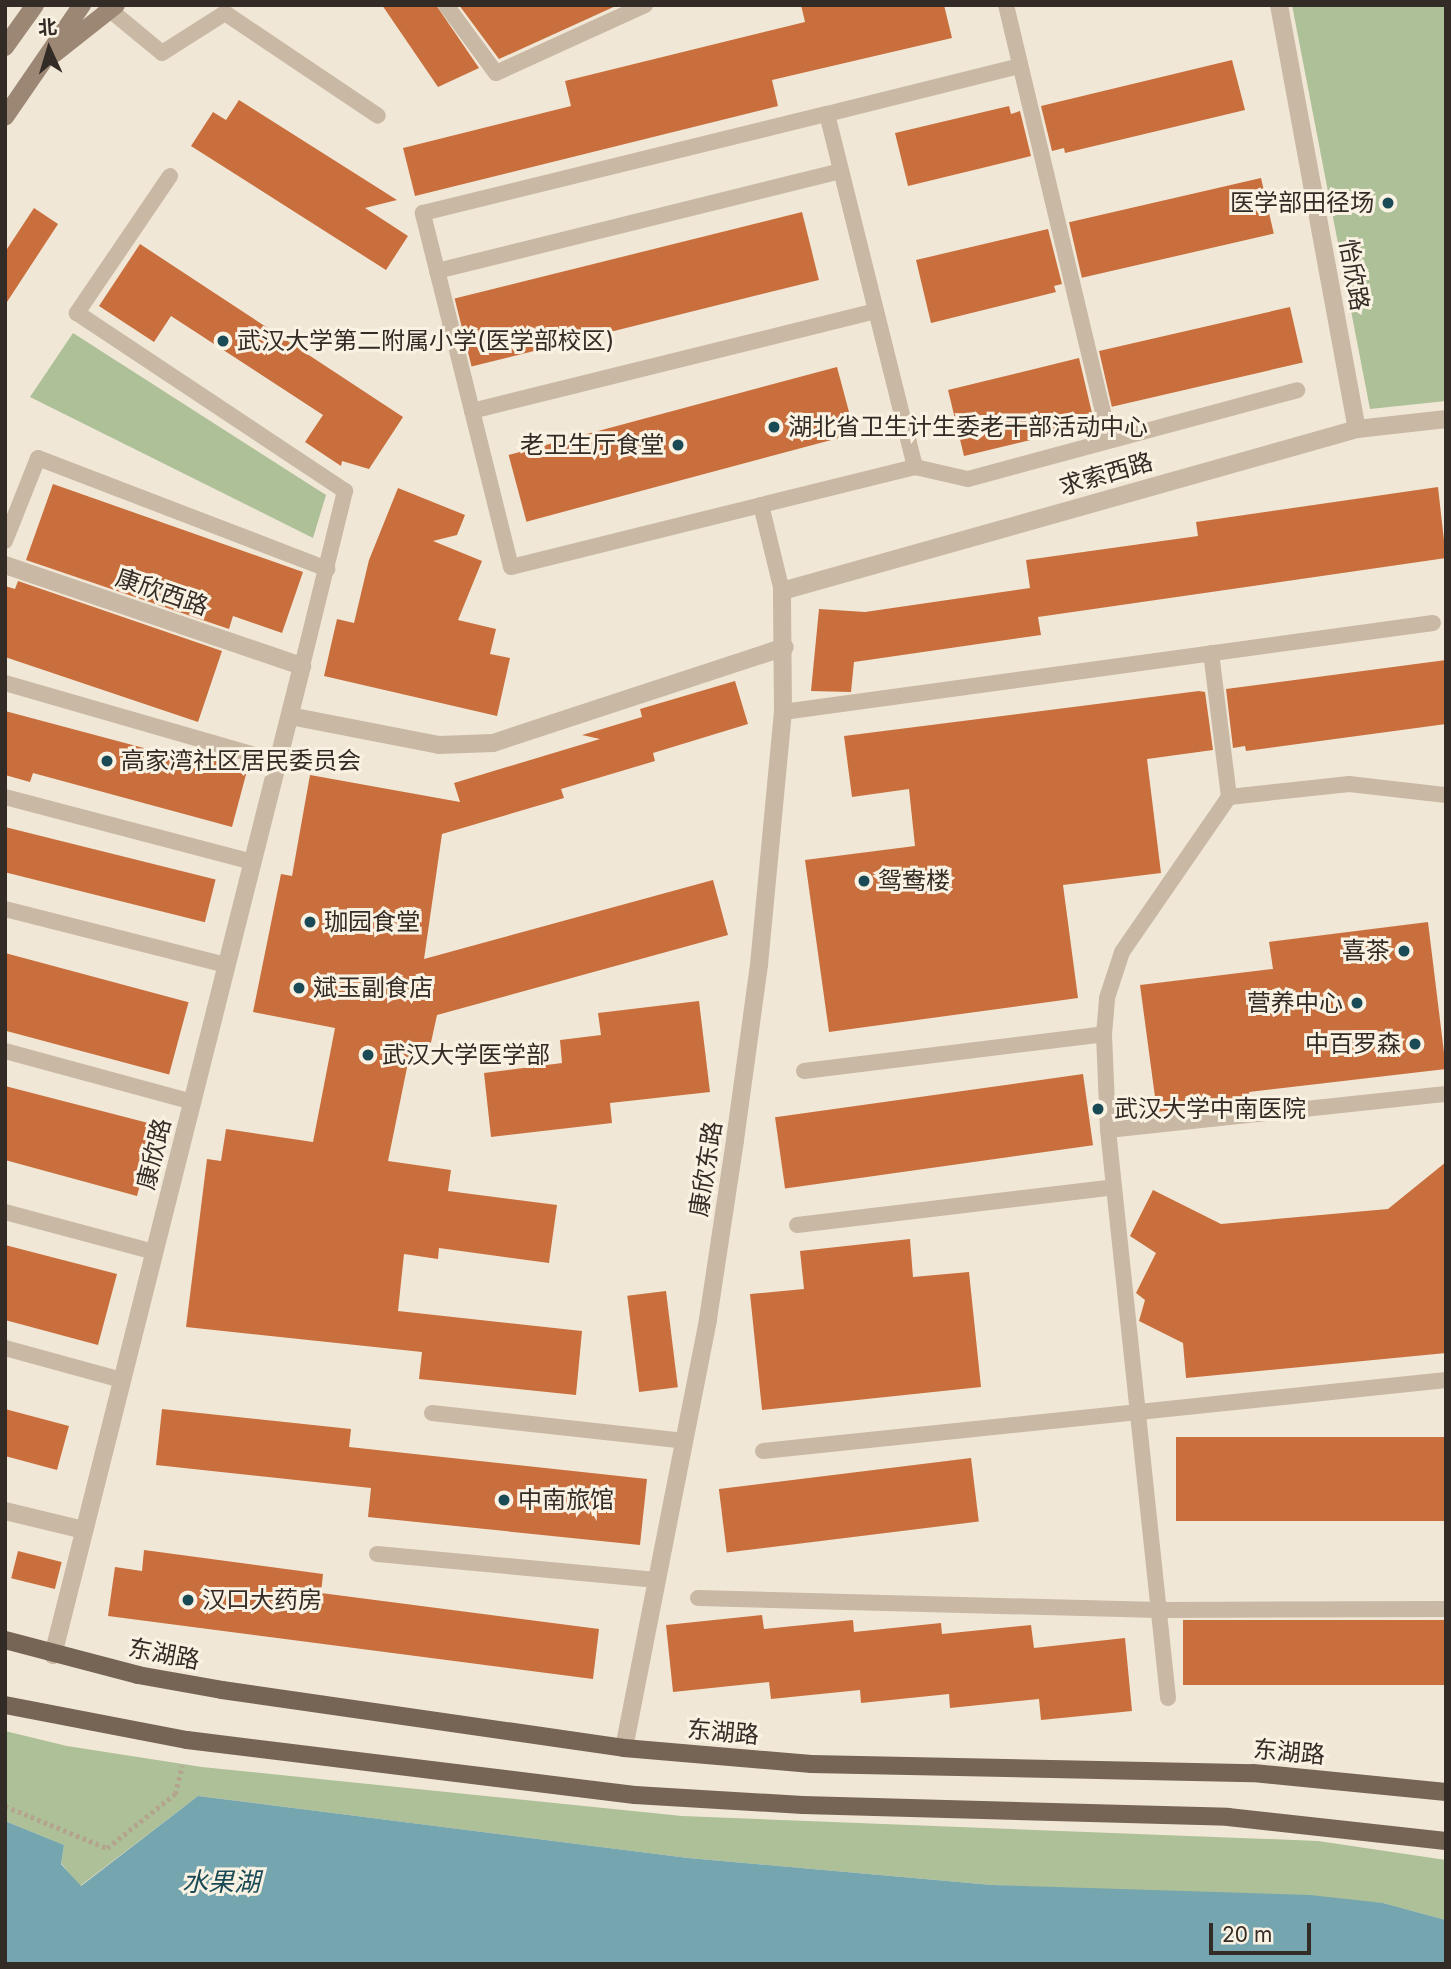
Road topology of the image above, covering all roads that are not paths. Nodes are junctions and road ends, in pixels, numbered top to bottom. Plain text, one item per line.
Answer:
1 (35, 5) edge
2 (82, 5) edge
3 (446, 5) edge
4 (645, 5) edge
5 (1006, 5) edge
6 (1279, 5) edge
7 (113, 7) edge
8 (5, 47) edge
9 (40, 65) junction
10 (1020, 66) junction
11 (827, 114) junction
12 (378, 116) dead end
13 (5, 117) edge
14 (841, 171) junction
15 (170, 176) dead end
16 (437, 271) junction
17 (876, 311) junction
18 (1297, 390) dead end
19 (472, 411) junction
20 (1446, 419) edge
21 (1357, 429) junction
22 (1109, 439) junction
23 (915, 467) junction
24 (761, 505) junction
25 (5, 541) edge
26 (5, 565) edge
27 (327, 569) junction
28 (782, 591) junction
29 (1433, 623) dead end
30 (785, 647) junction
31 (1211, 653) junction
32 (302, 666) junction
33 (5, 683) edge
34 (783, 712) junction
35 (290, 716) junction
36 (278, 762) junction
37 (1446, 795) edge
38 (5, 797) edge
39 (1228, 797) junction
40 (253, 862) junction
41 (5, 909) edge
42 (227, 965) junction
43 (1104, 1034) junction
44 (5, 1051) edge
45 (804, 1071) dead end
46 (1446, 1094) edge
47 (193, 1102) junction
48 (1108, 1130) junction
49 (1114, 1187) junction
50 (5, 1212) edge
51 (797, 1224) dead end
52 (154, 1252) junction
53 (5, 1348) edge
54 (122, 1380) junction
55 (1446, 1380) edge
56 (1140, 1412) junction
57 (432, 1413) dead end
58 (684, 1441) junction
59 (764, 1451) dead end
60 (5, 1511) edge
61 (84, 1530) junction
62 (377, 1553) dead end
63 (657, 1580) junction
64 (698, 1598) dead end
65 (1446, 1609) edge
66 (1159, 1610) junction
67 (5, 1640) edge
68 (53, 1655) junction
69 (1168, 1698) dead end
70 (5, 1705) edge
71 (624, 1748) junction
72 (1446, 1792) edge
73 (1446, 1841) edge

1 - 8 main road
2 - 9 main road
3 - 4 lane
5 - 10 lane
6 - 21 street, 怡欣路
7 - 9 main road
7 - 12 lane
9 - 13 main road
10 - 11 lane
10 - 22 lane
11 - 14 lane
11 - 16 lane
14 - 16 lane
14 - 17 lane
15 - 27 lane
16 - 19 lane
17 - 19 lane
17 - 23 lane
18 - 22 lane
19 - 24 lane
20 - 21 street, 求索西路
21 - 28 street, 求索西路
22 - 23 lane
23 - 24 lane
24 - 28 lane
25 - 27 lane
26 - 32 street, 康欣西路
27 - 32 lane
28 - 30 street, 康欣东路
29 - 31 lane
30 - 34 street, 康欣东路
30 - 35 street
31 - 34 lane
31 - 39 lane
32 - 35 street, 康欣路
33 - 36 lane
34 - 58 street, 康欣东路
35 - 36 street, 康欣路
36 - 40 street, 康欣路
37 - 39 lane
38 - 40 lane
39 - 43 lane
40 - 42 street, 康欣路
41 - 42 lane
42 - 47 street, 康欣路
43 - 45 lane
43 - 48 lane
44 - 47 lane
46 - 48 lane
47 - 52 street, 康欣路
48 - 49 lane
49 - 51 lane
49 - 56 lane
50 - 52 lane
52 - 54 street, 康欣路
53 - 54 lane
54 - 61 street, 康欣路
55 - 56 lane
56 - 59 lane
56 - 66 lane
57 - 58 lane
58 - 63 street, 康欣东路
60 - 61 street
61 - 68 street, 康欣路
62 - 63 lane
63 - 71 street, 康欣东路
64 - 66 lane
65 - 66 lane
66 - 69 lane
67 - 68 main road, 东湖路
68 - 71 main road, 东湖路
70 - 73 main road
71 - 72 main road, 东湖路

